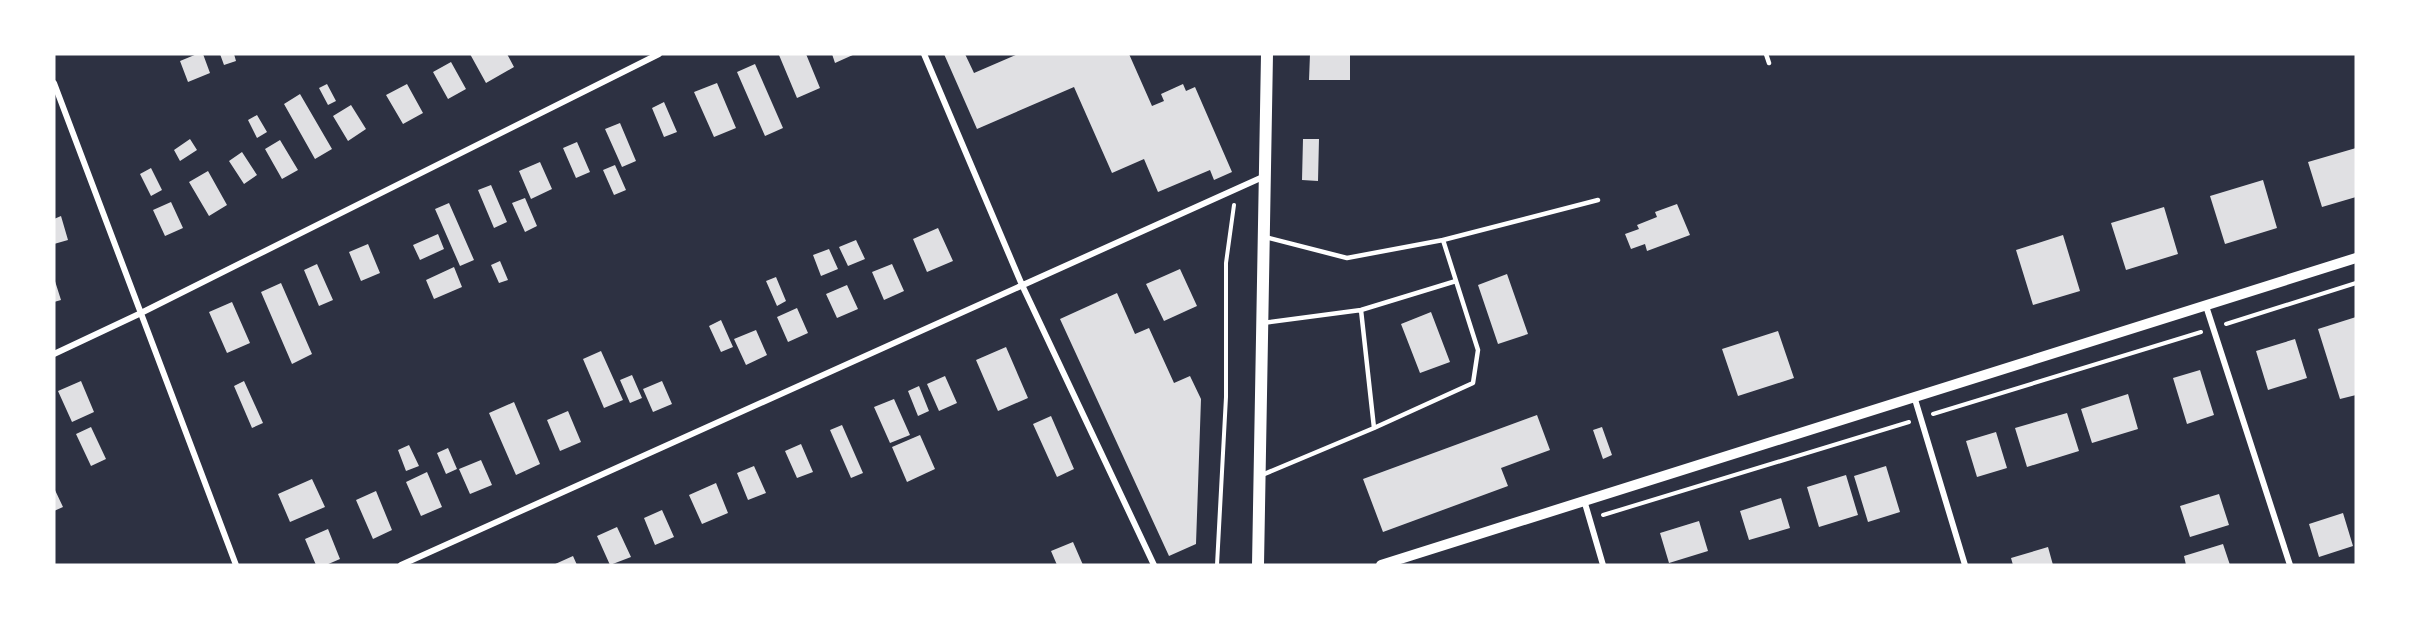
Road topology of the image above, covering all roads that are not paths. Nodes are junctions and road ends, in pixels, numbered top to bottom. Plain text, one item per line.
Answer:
1 (659, 54) edge
2 (924, 54) edge
3 (1267, 54) edge
4 (1766, 54) edge
5 (1769, 63) dead end
6 (54, 83) edge
7 (1265, 176) junction
8 (1598, 200) dead end
9 (1264, 237) junction
10 (1443, 240) junction
11 (2356, 258) edge
12 (1456, 281) junction
13 (1022, 285) junction
14 (2206, 306) junction
15 (1361, 310) junction
16 (140, 314) junction
17 (1262, 323) junction
18 (54, 354) edge
19 (1914, 396) junction
20 (1374, 428) junction
21 (1260, 476) junction
22 (1584, 500) junction
23 (236, 565) edge
24 (401, 565) edge
25 (1154, 565) edge
26 (1258, 565) edge
27 (1381, 565) edge
28 (1603, 565) edge
29 (1965, 565) edge
30 (2290, 565) edge

1 - 16 street
2 - 13 street
3 - 7 main road
4 - 5 lane
6 - 16 street
7 - 9 main road
7 - 13 street
8 - 10 lane
9 - 10 lane
9 - 17 main road
10 - 12 lane
11 - 14 street
12 - 15 lane
12 - 20 lane
13 - 24 street
13 - 25 street
14 - 19 street
14 - 30 street
15 - 17 lane
15 - 20 lane
16 - 18 street
16 - 23 street
17 - 21 main road
19 - 22 street
19 - 29 street
20 - 21 lane
21 - 26 main road
22 - 27 street
22 - 28 street

